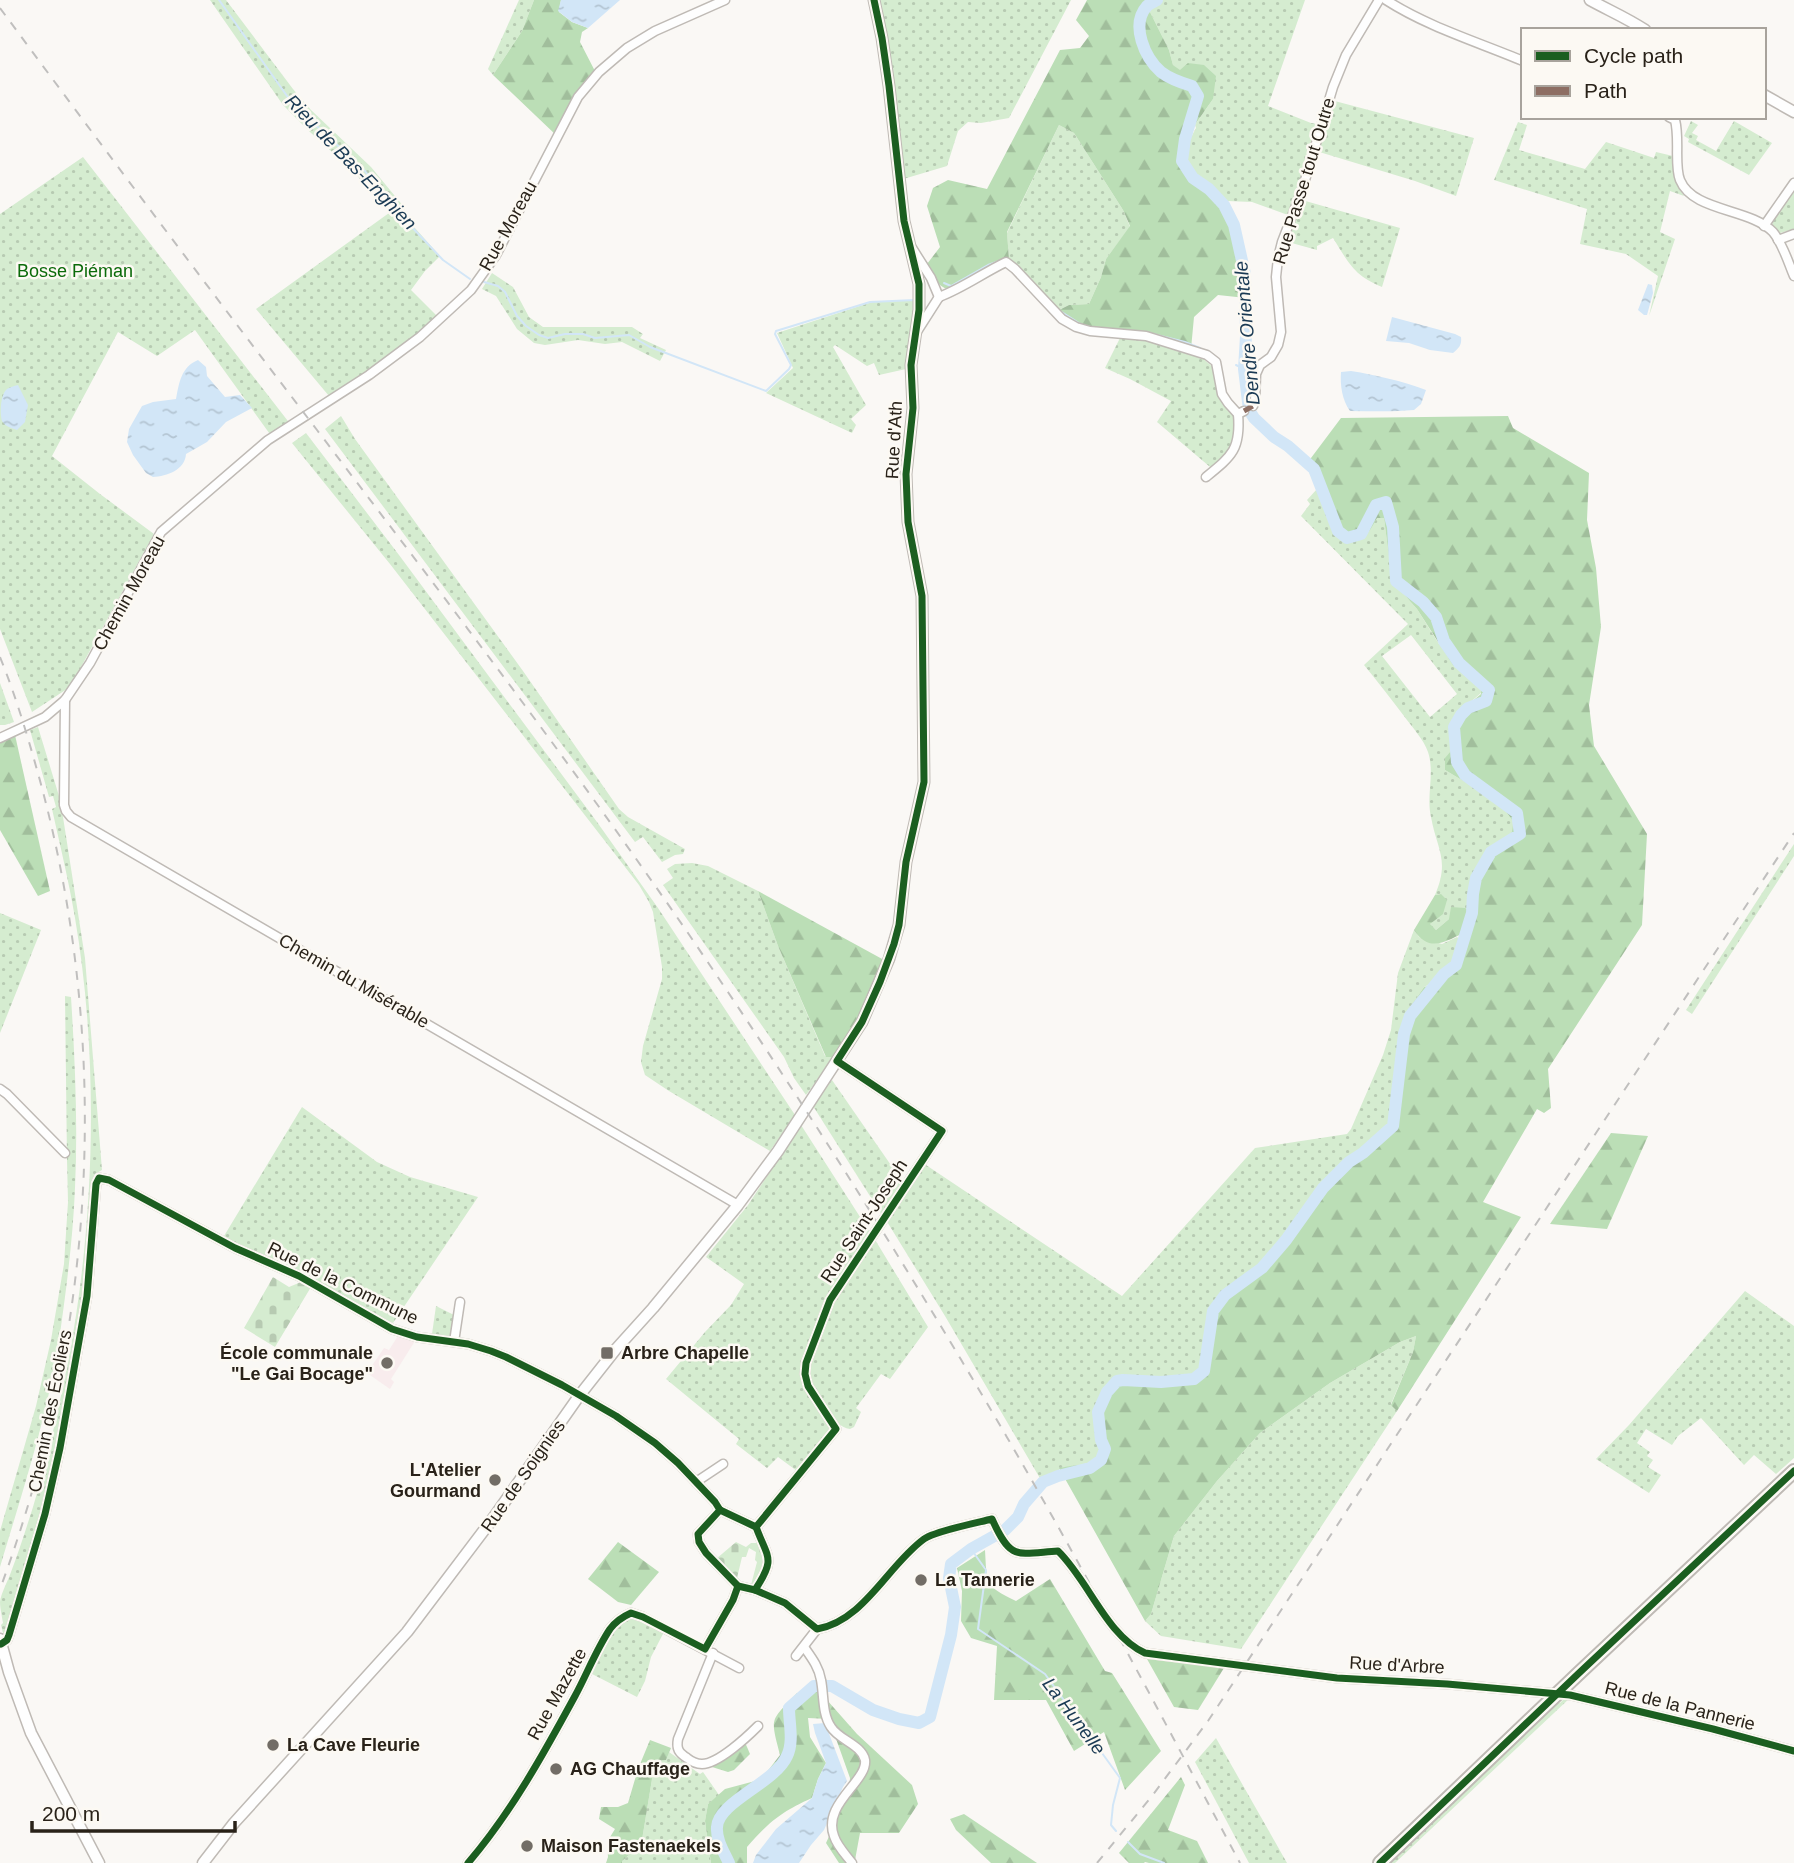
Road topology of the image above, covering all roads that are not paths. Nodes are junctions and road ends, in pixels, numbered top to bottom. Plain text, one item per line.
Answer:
1 (725, 0) edge
2 (874, 0) edge
3 (1379, 0) edge
4 (1386, 0) edge
5 (1590, 0) edge
6 (1642, 28) edge
7 (1521, 60) edge
8 (1766, 96) edge
9 (1794, 112) edge
10 (1673, 119) edge
11 (1794, 183) edge
12 (1764, 226) junction
13 (1794, 234) edge
14 (1778, 240) junction
15 (912, 247) junction
16 (1794, 276) edge
17 (939, 297) junction
18 (916, 334) junction
19 (1253, 406) dead end
20 (268, 440) joint
21 (1206, 477) dead end
22 (65, 700) junction
23 (0, 738) edge
24 (899, 925) joint
25 (837, 1061) junction
26 (0, 1089) edge
27 (65, 1153) dead end
28 (99, 1178) joint
29 (738, 1205) junction
30 (460, 1303) dead end
31 (454, 1342) junction
32 (579, 1396) junction
33 (723, 1464) dead end
34 (1794, 1471) edge
35 (696, 1482) junction
36 (720, 1510) junction
37 (756, 1527) junction
38 (738, 1586) junction
39 (755, 1590) junction
40 (817, 1629) junction
41 (1, 1642) edge
42 (804, 1647) junction
43 (709, 1651) junction
44 (796, 1656) dead end
45 (739, 1668) dead end
46 (1557, 1695) junction
47 (758, 1726) dead end
48 (1794, 1751) edge
49 (99, 1863) edge
50 (203, 1863) edge
51 (468, 1863) edge
52 (852, 1863) edge
53 (1380, 1863) edge

1 - 20 street, Rue Moreau
2 - 15 street, Rue d'Ath
3 - 19 street, Rue Passe tout Outre
4 - 7 street
5 - 6 street
8 - 9 street
10 - 12 street
11 - 12 street
12 - 14 street
13 - 14 street
14 - 16 street
15 - 17 street, Rue d'Ath
15 - 18 street, Rue d'Ath
17 - 18 street, Rue d'Ath
17 - 21 street
18 - 24 street, Rue d'Ath
20 - 22 street, Chemin Moreau
22 - 23 street
22 - 29 street, Chemin du Misérable
24 - 25 street, Rue de Soignies
25 - 29 street, Rue de Soignies
25 - 37 street, Rue Saint-Joseph
26 - 27 street
28 - 31 street, Rue de la Commune
28 - 41 street, Chemin des Écoliers
29 - 32 street, Rue de Soignies
30 - 31 street
31 - 32 street, Rue de la Commune
32 - 35 street, Rue de la Commune
32 - 50 street, Rue de Soignies
33 - 35 street
34 - 46 main road
35 - 36 street, Rue de la Commune
36 - 37 street
36 - 38 street
37 - 39 street
38 - 39 street
38 - 43 street
39 - 40 street
40 - 42 street
40 - 46 street, Rue d'Arbre
41 - 49 street
42 - 44 street
42 - 52 street
43 - 45 street
43 - 47 street
43 - 51 street, Rue Mazette
46 - 48 street, Rue de la Pannerie
46 - 53 main road

